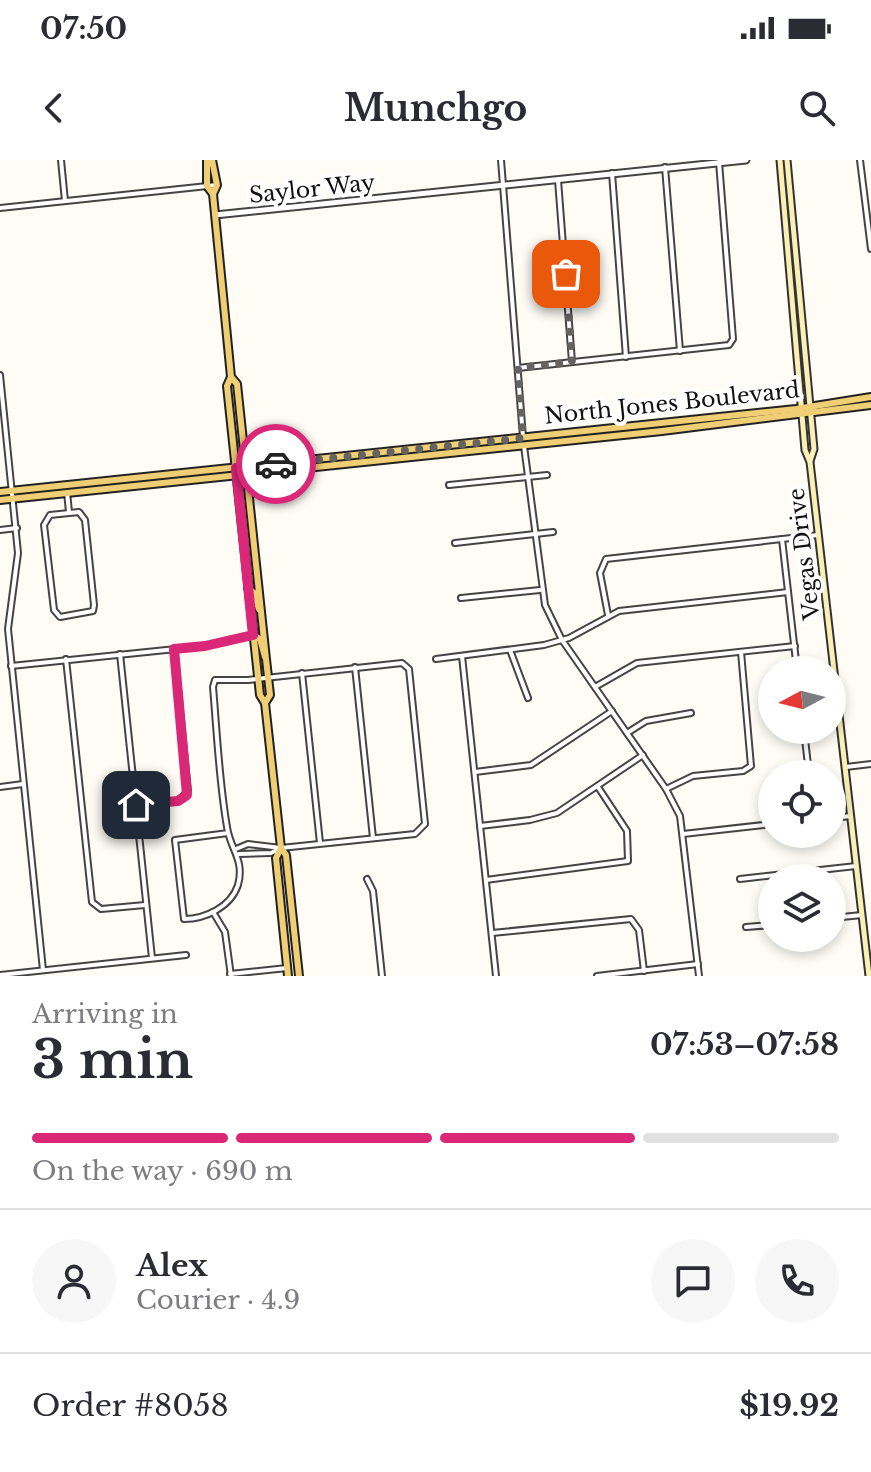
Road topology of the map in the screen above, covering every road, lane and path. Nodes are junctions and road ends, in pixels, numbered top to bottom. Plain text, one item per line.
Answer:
1 (61, 160) edge
2 (209, 160) edge
3 (501, 160) edge
4 (746, 160) edge
5 (780, 160) edge
6 (787, 160) edge
7 (860, 160) edge
8 (719, 162) edge
9 (665, 167) junction
10 (612, 173) junction
11 (558, 178) junction
12 (503, 183) junction
13 (217, 185) junction
14 (207, 186) junction
15 (213, 194) junction
16 (65, 201) junction
17 (0, 208) edge
18 (215, 215) junction
19 (871, 249) edge
20 (680, 351) junction
21 (626, 357) junction
22 (572, 362) junction
23 (518, 368) junction
24 (0, 375) edge
25 (231, 377) junction
26 (871, 397) edge
27 (871, 405) edge
28 (805, 411) junction
29 (2, 422) edge
30 (523, 442) junction
31 (412, 449) junction
32 (383, 452) junction
33 (378, 461) junction
34 (352, 463) junction
35 (246, 470) junction
36 (236, 472) junction
37 (547, 475) dead end
38 (527, 477) junction
39 (102, 485) junction
40 (449, 485) dead end
41 (0, 492) edge
42 (67, 492) junction
43 (13, 494) junction
44 (0, 500) edge
45 (69, 512) junction
46 (17, 528) junction
47 (0, 530) edge
48 (553, 532) dead end
49 (534, 534) junction
50 (818, 535) junction
51 (782, 539) junction
52 (455, 543) dead end
53 (245, 551) junction
54 (258, 587) junction
55 (248, 588) junction
56 (540, 590) junction
57 (788, 592) junction
58 (461, 598) dead end
59 (261, 614) junction
60 (608, 615) junction
61 (253, 635) junction
62 (562, 640) junction
63 (795, 646) junction
64 (174, 649) junction
65 (510, 650) junction
66 (741, 652) junction
67 (120, 654) junction
68 (462, 656) junction
69 (796, 656) edge
70 (830, 656) edge
71 (66, 659) junction
72 (266, 659) junction
73 (436, 659) dead end
74 (11, 666) junction
75 (355, 667) junction
76 (302, 673) junction
77 (268, 677) junction
78 (258, 678) junction
79 (595, 687) junction
80 (528, 698) dead end
81 (265, 703) junction
82 (612, 711) junction
83 (691, 713) dead end
84 (627, 733) junction
85 (643, 755) junction
86 (871, 764) edge
87 (846, 767) edge
88 (475, 772) junction
89 (846, 775) edge
90 (23, 784) junction
91 (0, 787) edge
92 (598, 787) junction
93 (666, 789) junction
94 (136, 805) junction
95 (851, 816) junction
96 (846, 817) edge
97 (480, 826) junction
98 (758, 826) edge
99 (228, 833) junction
100 (683, 834) junction
101 (373, 838) junction
102 (320, 843) junction
103 (281, 848) junction
104 (238, 852) junction
105 (856, 866) junction
106 (367, 879) dead end
107 (740, 879) dead end
108 (486, 880) junction
109 (146, 905) junction
110 (213, 912) junction
111 (862, 915) junction
112 (846, 917) edge
113 (293, 920) junction
114 (283, 921) junction
115 (758, 926) edge
116 (746, 927) dead end
117 (492, 933) junction
118 (186, 955) dead end
119 (152, 958) junction
120 (698, 964) junction
121 (287, 968) junction
122 (43, 970) junction
123 (644, 971) junction
124 (0, 975) edge
125 (231, 975) edge
126 (288, 976) edge
127 (299, 976) edge
128 (382, 976) edge
129 (496, 976) edge
130 (597, 976) edge
131 (699, 976) edge
132 (869, 976) edge

1 - 16 street
2 - 13 main road
2 - 14 main road
3 - 12 street
4 - 8 street, Saylor Way
5 - 28 main road, Vegas Drive
6 - 28 main road, Vegas Drive
7 - 19 street
8 - 9 street, Saylor Way
8 - 20 street
9 - 10 street, Saylor Way
9 - 20 street
10 - 11 street, Saylor Way
10 - 21 street
11 - 12 street, Saylor Way
11 - 22 street
12 - 18 street, Saylor Way
12 - 23 street
13 - 14 street
13 - 15 main road
14 - 15 main road
14 - 16 street
15 - 18 main road
16 - 17 street
18 - 25 main road
20 - 21 street
21 - 22 street
22 - 23 street
23 - 30 street
24 - 29 street
25 - 35 main road
25 - 36 main road
26 - 28 main road, North Jones Boulevard
27 - 28 main road, North Jones Boulevard
28 - 30 main road, North Jones Boulevard
28 - 50 main road, Vegas Drive
29 - 43 street
30 - 31 main road, North Jones Boulevard
30 - 33 main road, North Jones Boulevard
30 - 38 street
31 - 32 main road, North Jones Boulevard
31 - 33 main road
32 - 34 main road
32 - 35 main road, North Jones Boulevard
33 - 34 main road, North Jones Boulevard
34 - 35 main road, North Jones Boulevard
35 - 36 main road, North Jones Boulevard
35 - 54 main road
36 - 39 main road, North Jones Boulevard
36 - 53 main road
37 - 38 street
38 - 40 street
38 - 49 street
39 - 42 main road, North Jones Boulevard
39 - 43 main road, North Jones Boulevard
41 - 43 main road, North Jones Boulevard
42 - 43 main road, North Jones Boulevard
42 - 45 street
43 - 44 main road, North Jones Boulevard
43 - 46 street
45 - 45 street
46 - 47 street
46 - 74 street
48 - 49 street
49 - 52 street
49 - 56 street
50 - 51 street
50 - 70 main road, Vegas Drive
51 - 57 street
51 - 60 street
53 - 54 main road
53 - 55 main road
54 - 59 main road
55 - 59 main road
55 - 61 main road
56 - 58 street
56 - 62 street
57 - 60 street
57 - 63 street
59 - 72 main road
60 - 62 street
61 - 64 street
61 - 72 main road
61 - 78 main road
62 - 65 street
62 - 79 street
63 - 66 street
63 - 69 street
64 - 67 street
64 - 94 street
65 - 68 street
65 - 80 street
66 - 79 street
66 - 93 street
67 - 71 street
67 - 94 street
68 - 73 street
68 - 88 street
71 - 74 street
71 - 109 street
72 - 77 main road
74 - 90 street
75 - 76 street
75 - 101 street
75 - 101 street
76 - 77 street
76 - 102 street
77 - 78 street
77 - 81 main road
78 - 81 main road
78 - 99 street
79 - 82 street
81 - 103 main road
82 - 84 street
82 - 88 street
83 - 84 street
84 - 85 street
85 - 92 street
85 - 93 street
86 - 87 street
88 - 97 street
89 - 95 main road, Vegas Drive
90 - 91 street
90 - 122 street
92 - 97 street
92 - 108 street
93 - 100 street
94 - 109 street
95 - 96 street
95 - 105 main road, Vegas Drive
97 - 108 street
98 - 100 street
99 - 104 street
99 - 110 street
100 - 120 street
101 - 102 street
102 - 103 street
103 - 104 street
103 - 113 main road
103 - 114 main road
104 - 110 street
105 - 107 street
105 - 111 main road, Vegas Drive
106 - 128 street
108 - 117 street
109 - 119 street
110 - 125 street
111 - 112 street
111 - 132 main road, Vegas Drive
113 - 114 main road
113 - 127 main road
114 - 121 main road
115 - 116 street
117 - 123 street
117 - 129 street
118 - 119 street
119 - 122 street
120 - 123 street
120 - 131 street
121 - 125 street
121 - 126 main road
122 - 124 street
123 - 130 street

